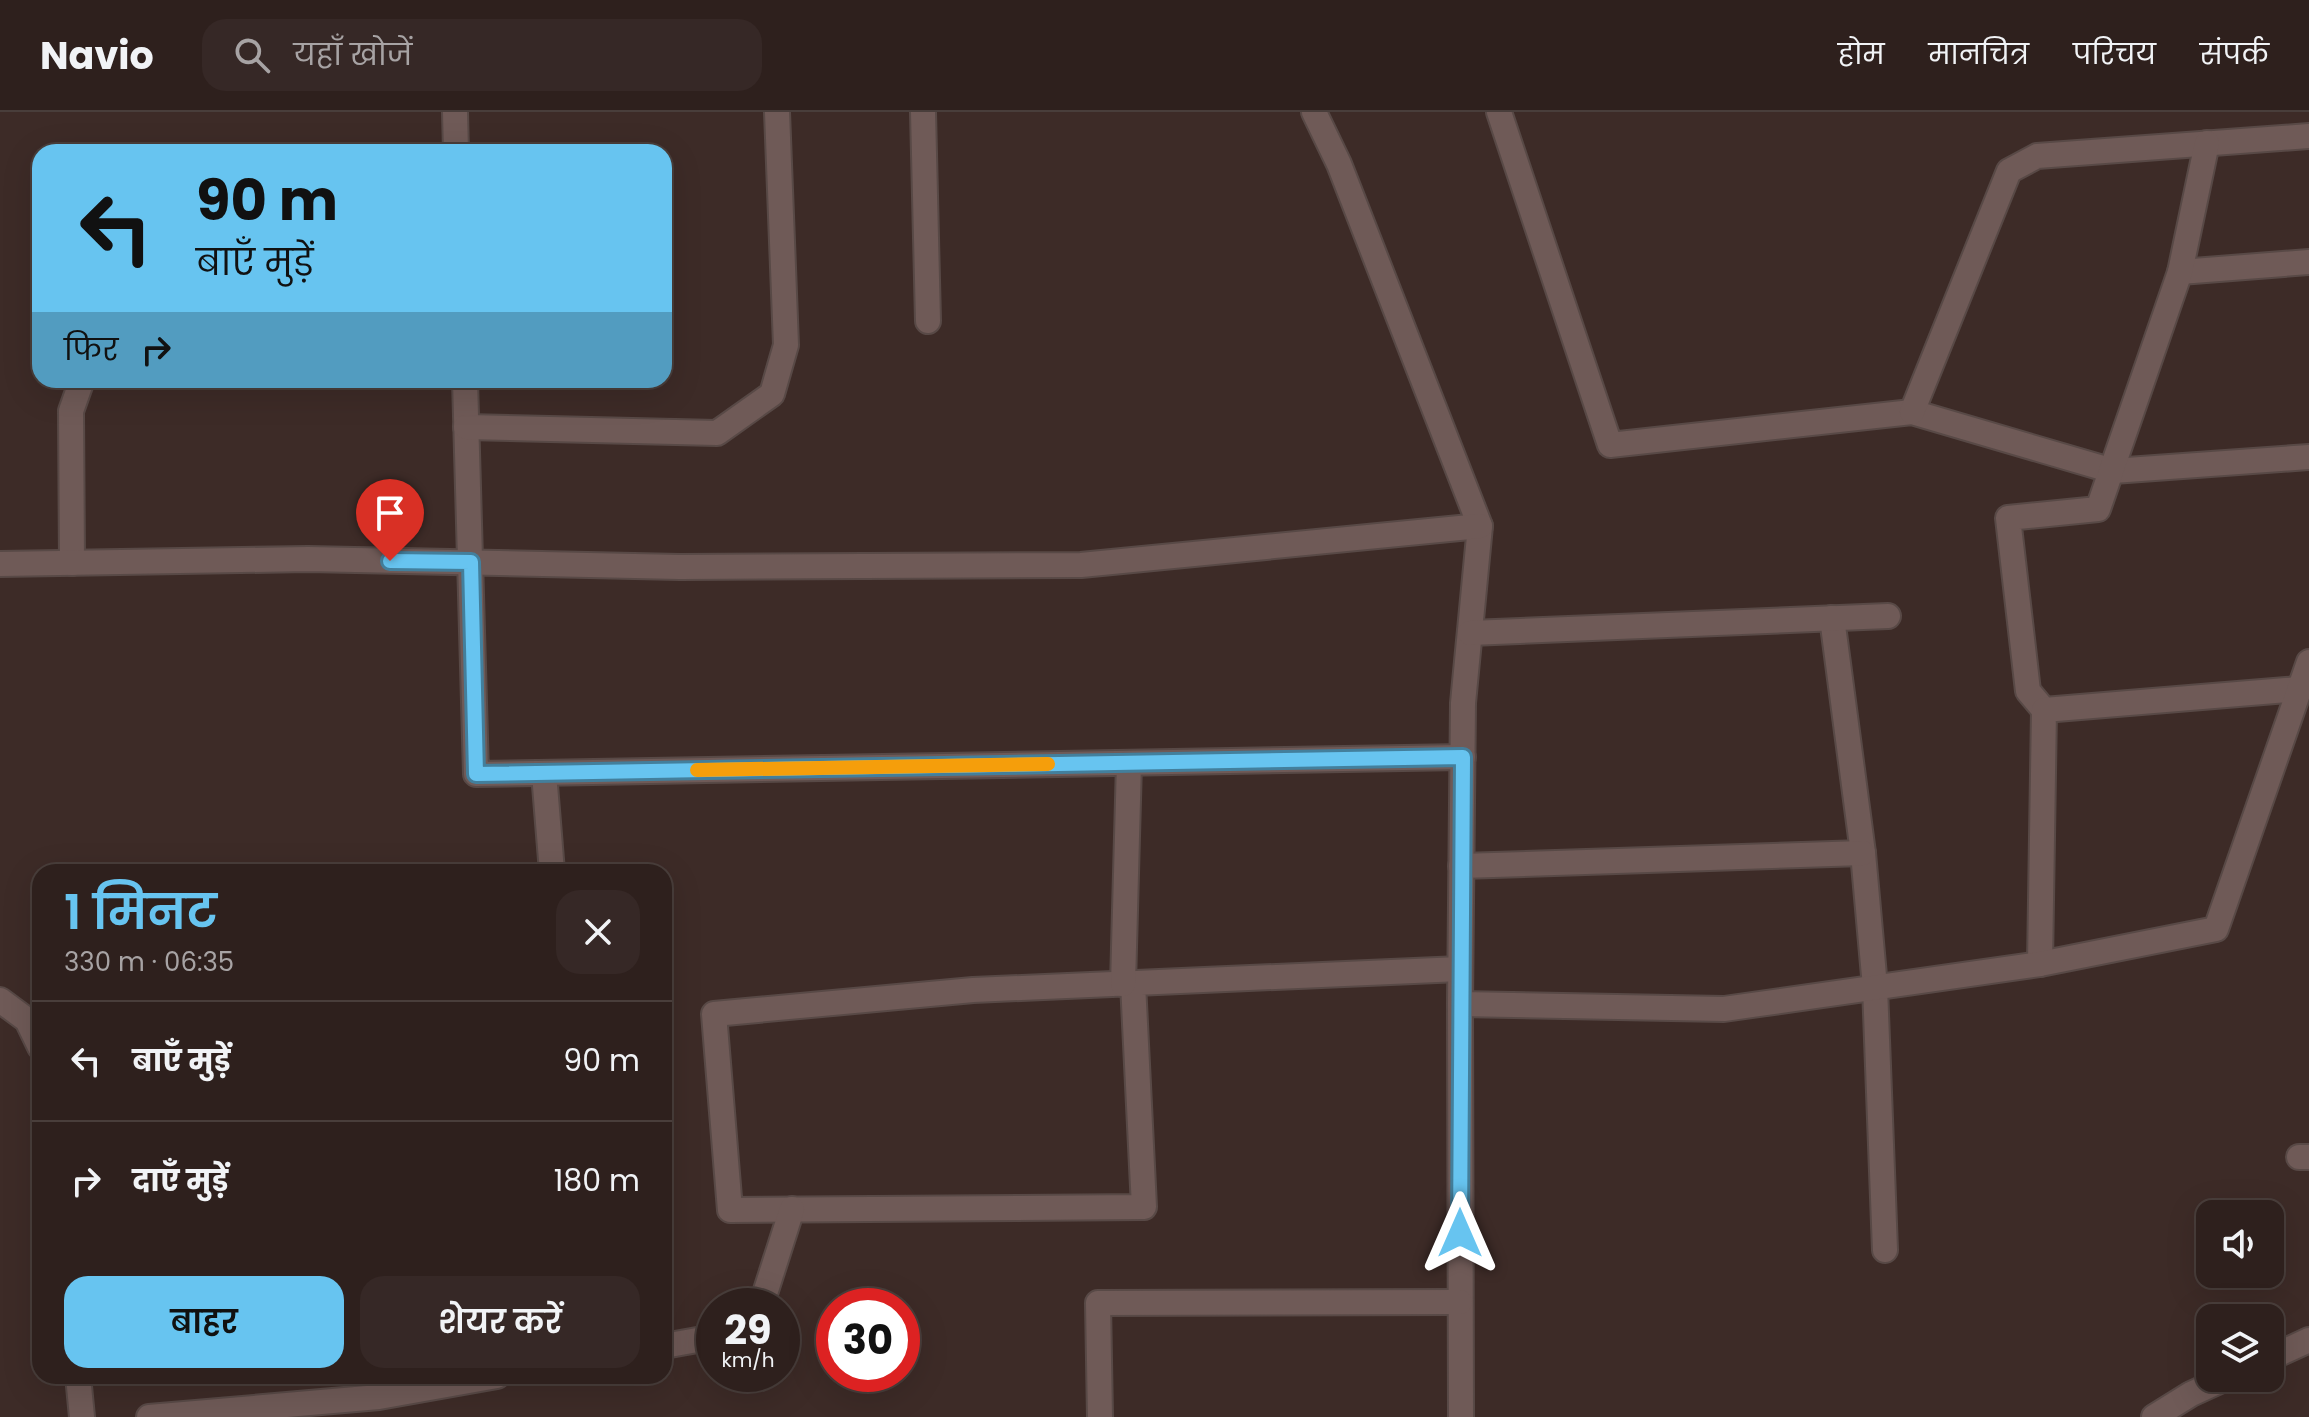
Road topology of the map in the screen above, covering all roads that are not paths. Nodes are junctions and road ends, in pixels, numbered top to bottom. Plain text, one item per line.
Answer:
1 (455, 112) edge
2 (777, 112) edge
3 (923, 112) edge
4 (1314, 112) edge
5 (1499, 112) edge
6 (2309, 136) edge
7 (2207, 143) junction
8 (456, 144) edge
9 (2309, 262) edge
10 (2180, 272) junction
11 (928, 321) dead end
12 (79, 388) edge
13 (465, 388) edge
14 (1912, 412) junction
15 (466, 427) junction
16 (2309, 457) edge
17 (2113, 471) junction
18 (1480, 526) junction
19 (471, 562) junction
20 (72, 563) junction
21 (0, 564) edge
22 (1888, 616) dead end
23 (1832, 618) junction
24 (1470, 633) junction
25 (2309, 662) edge
26 (2299, 689) junction
27 (2044, 710) junction
28 (1463, 757) junction
29 (1129, 763) junction
30 (544, 773) junction
31 (1863, 853) junction
32 (551, 864) edge
33 (1461, 866) junction
34 (2040, 964) junction
35 (1460, 969) junction
36 (1128, 984) junction
37 (1875, 987) junction
38 (0, 1000) edge
39 (1460, 1004) junction
40 (32, 1030) edge
41 (792, 1209) junction
42 (1885, 1250) dead end
43 (767, 1288) edge
44 (1460, 1302) junction
45 (696, 1340) edge
46 (2309, 1340) edge
47 (672, 1345) edge
48 (2284, 1352) edge
49 (79, 1384) edge
50 (452, 1384) edge
51 (2196, 1392) edge
52 (82, 1417) edge
53 (149, 1417) edge
54 (1100, 1417) edge
55 (1461, 1417) edge
56 (2154, 1417) edge

1 - 8 street
2 - 15 street
3 - 11 street
4 - 18 street
5 - 14 street
6 - 7 street
7 - 10 street
7 - 14 street
9 - 10 street
10 - 17 street
12 - 20 street
13 - 15 street
14 - 17 street
15 - 19 street
16 - 17 street
17 - 27 street
18 - 19 street
18 - 24 street
19 - 20 street
19 - 30 street
20 - 21 street
22 - 23 street
23 - 24 street
23 - 31 street
24 - 28 street
25 - 26 street
26 - 27 street
26 - 34 street
27 - 34 street
28 - 29 street
28 - 33 street
29 - 30 street
29 - 36 street
30 - 32 street
31 - 33 street
31 - 37 street
33 - 35 street
34 - 37 street
35 - 36 street
35 - 39 street
36 - 41 street
36 - 41 street
37 - 39 street
37 - 42 street
38 - 40 street
39 - 44 street
41 - 43 street
44 - 54 street
44 - 55 street
45 - 47 street
46 - 48 street
49 - 52 street
50 - 53 street
51 - 56 street

